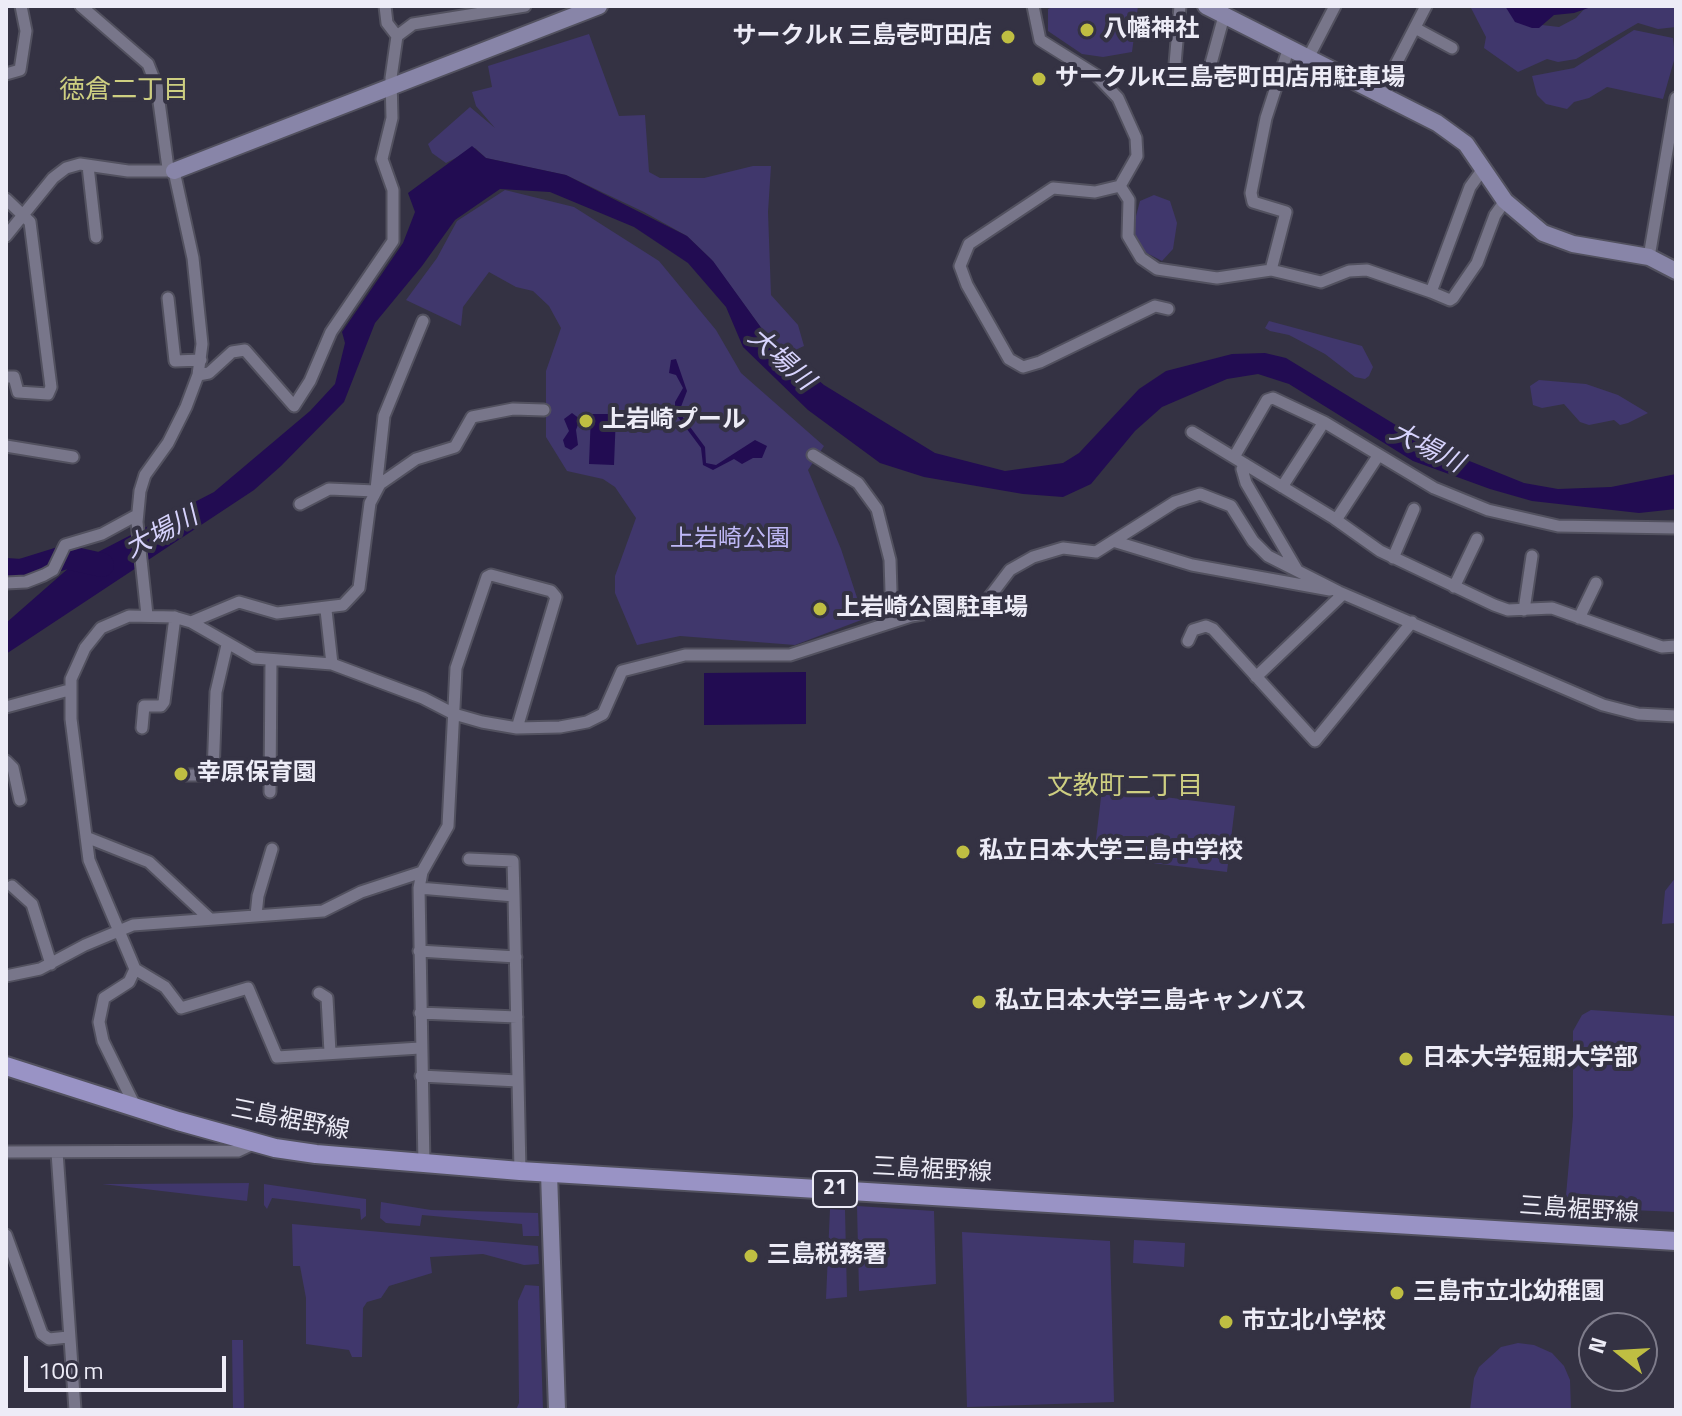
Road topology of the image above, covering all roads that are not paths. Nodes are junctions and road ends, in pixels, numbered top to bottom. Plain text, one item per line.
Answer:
1 (21, 6) edge
2 (81, 6) edge
3 (385, 6) edge
4 (525, 6) edge
5 (599, 6) edge
6 (1033, 6) edge
7 (1180, 6) edge
8 (1206, 6) edge
9 (1335, 6) edge
10 (1426, 6) edge
11 (1227, 13) edge
12 (1415, 28) junction
13 (397, 36) junction
14 (1452, 48) dead end
15 (1288, 50) junction
16 (1307, 60) junction
17 (1175, 64) dead end
18 (6, 74) edge
19 (1207, 78) dead end
20 (391, 84) junction
21 (1380, 95) junction
22 (1676, 98) edge
23 (88, 166) junction
24 (171, 169) junction
25 (1483, 169) junction
26 (1120, 186) junction
27 (6, 199) edge
28 (1505, 201) junction
29 (23, 215) junction
30 (6, 236) edge
31 (96, 237) dead end
32 (1649, 257) junction
33 (1271, 270) junction
34 (1676, 271) edge
35 (1431, 292) junction
36 (168, 298) dead end
37 (1168, 309) dead end
38 (423, 321) dead end
39 (201, 360) junction
40 (198, 375) junction
41 (6, 377) edge
42 (544, 410) dead end
43 (1324, 422) junction
44 (1192, 432) dead end
45 (6, 446) edge
46 (813, 455) dead end
47 (1378, 456) junction
48 (73, 457) dead end
49 (1234, 457) junction
50 (1245, 464) junction
51 (1282, 487) junction
52 (376, 490) junction
53 (300, 504) dead end
54 (1414, 509) dead end
55 (137, 519) junction
56 (1336, 520) junction
57 (1676, 528) edge
58 (1477, 539) dead end
59 (1113, 541) junction
60 (1532, 556) dead end
61 (1393, 558) junction
62 (1297, 570) junction
63 (6, 583) edge
64 (1596, 583) dead end
65 (1454, 587) junction
66 (1341, 593) junction
67 (326, 610) junction
68 (1524, 610) junction
69 (147, 615) junction
70 (175, 617) junction
71 (1579, 618) junction
72 (191, 622) junction
73 (892, 622) junction
74 (1412, 622) junction
75 (1188, 641) dead end
76 (227, 645) junction
77 (1676, 646) edge
78 (271, 660) junction
79 (332, 664) junction
80 (1256, 677) junction
81 (69, 690) junction
82 (6, 707) edge
83 (454, 714) junction
84 (1676, 716) edge
85 (142, 728) dead end
86 (517, 728) junction
87 (6, 761) edge
88 (183, 775) dead end
89 (270, 792) dead end
90 (20, 800) dead end
91 (86, 837) junction
92 (272, 849) dead end
93 (469, 859) dead end
94 (422, 872) junction
95 (12, 886) dead end
96 (419, 888) junction
97 (514, 896) junction
98 (256, 915) junction
99 (209, 918) junction
100 (120, 930) junction
101 (419, 951) junction
102 (516, 957) junction
103 (51, 964) junction
104 (135, 969) junction
105 (6, 976) edge
106 (319, 993) dead end
107 (420, 1013) junction
108 (517, 1017) junction
109 (420, 1048) junction
110 (330, 1052) junction
111 (6, 1066) edge
112 (421, 1076) junction
113 (518, 1081) junction
114 (136, 1108) junction
115 (256, 1143) junction
116 (6, 1152) edge
117 (57, 1152) junction
118 (424, 1165) junction
119 (520, 1171) junction
120 (549, 1173) junction
121 (1676, 1241) edge
122 (8, 1243) edge
123 (68, 1337) junction
124 (75, 1410) edge
125 (557, 1410) edge

1 - 18 street
2 - 24 street
3 - 13 street
4 - 13 street
5 - 20 street
6 - 26 street
7 - 17 street
8 - 11 street
9 - 16 street
10 - 12 street
11 - 15 street
11 - 19 street
12 - 14 street
12 - 21 street
13 - 20 street
15 - 16 street
15 - 33 street
16 - 21 street
20 - 24 street
20 - 40 street
21 - 25 street
22 - 32 street
23 - 24 street
23 - 29 street
23 - 31 street
24 - 39 street
25 - 28 street
25 - 35 street
26 - 33 street
26 - 37 street
27 - 29 street
28 - 32 street
28 - 35 street
29 - 30 street
29 - 41 street
32 - 34 street
33 - 35 street
36 - 39 street
38 - 52 street
39 - 40 street
40 - 55 street
42 - 52 street
43 - 47 street
43 - 49 street
43 - 51 street
44 - 49 street
45 - 48 street
46 - 73 street
47 - 56 street
47 - 57 street
49 - 50 street
50 - 51 street
50 - 62 street
51 - 56 street
52 - 53 street
52 - 67 street
54 - 61 street
55 - 63 street
55 - 69 street
56 - 61 street
58 - 65 street
59 - 62 street
59 - 66 street
59 - 73 street
60 - 68 street
61 - 65 street
62 - 66 street
64 - 71 street
65 - 68 street
66 - 74 street
66 - 80 street
67 - 72 street
67 - 79 street
68 - 71 street
69 - 70 street
69 - 81 street
70 - 72 street
70 - 85 street
71 - 77 street
72 - 76 street
73 - 86 street
74 - 80 street
74 - 84 street
75 - 80 street
76 - 78 street
76 - 88 street
78 - 79 street
78 - 89 street
79 - 83 street
81 - 82 street
81 - 91 street
83 - 86 street
83 - 86 street
83 - 94 street
87 - 90 street
91 - 99 street
91 - 100 street
92 - 98 street
93 - 97 street
94 - 96 street
94 - 98 street
95 - 103 street
96 - 97 street
96 - 101 street
97 - 102 street
98 - 99 street
99 - 100 street
100 - 103 street
100 - 104 street
101 - 102 street
101 - 107 street
102 - 108 street
103 - 105 street
104 - 110 street
104 - 114 street
106 - 110 street
107 - 108 street
107 - 109 street
108 - 113 street
109 - 110 street
109 - 112 street
111 - 114 main road, 三島裾野線 / 21
112 - 113 street
112 - 118 street
113 - 119 street
114 - 115 main road, 三島裾野線 / 21
115 - 117 street
115 - 118 main road, 三島裾野線 / 21
116 - 117 street
117 - 123 street
118 - 119 main road, 三島裾野線 / 21
119 - 120 main road, 三島裾野線 / 21
120 - 121 main road, 三島裾野線 / 21
120 - 125 street
122 - 123 street
123 - 124 street

